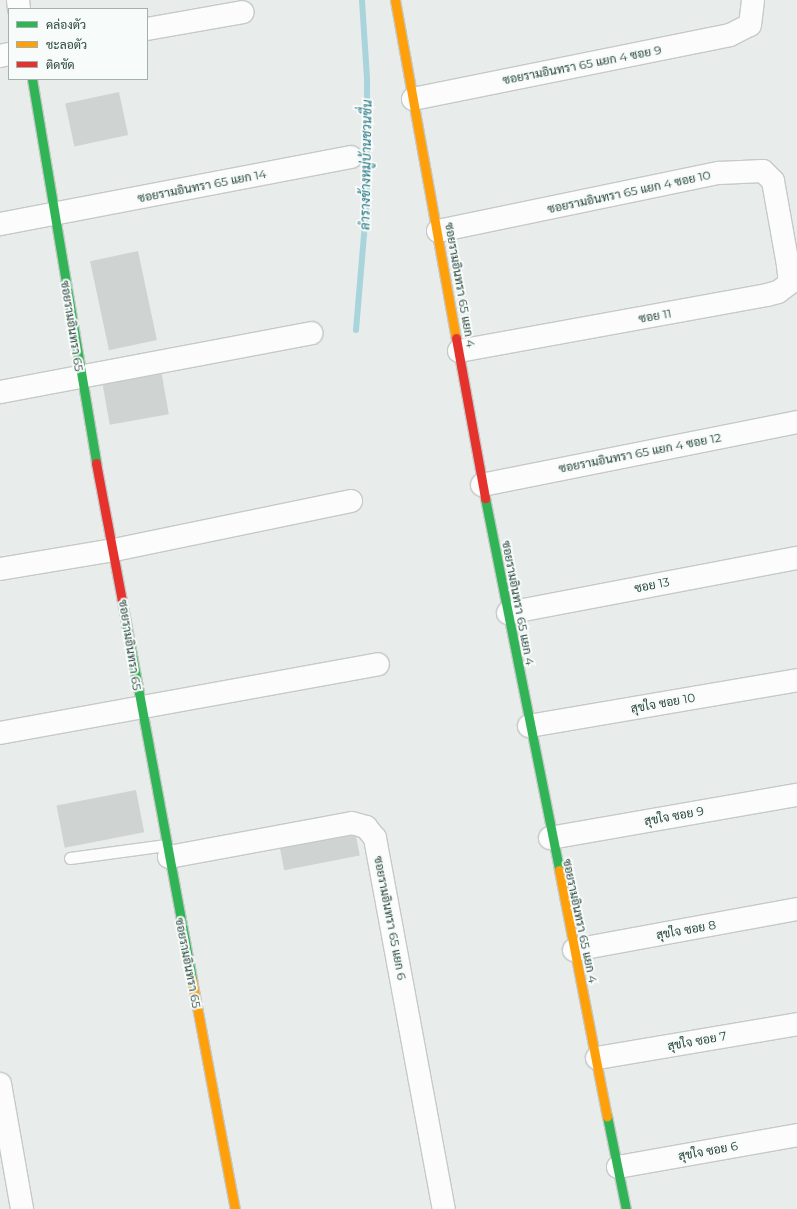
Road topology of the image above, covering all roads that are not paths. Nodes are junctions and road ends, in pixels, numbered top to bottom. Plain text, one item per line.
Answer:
1 (395, 0) edge
2 (753, 0) edge
3 (243, 12) dead end
4 (148, 29) edge
5 (32, 80) edge
6 (413, 99) junction
7 (351, 157) dead end
8 (54, 214) junction
9 (0, 224) edge
10 (781, 225) joint
11 (438, 231) junction
12 (311, 333) dead end
13 (459, 351) junction
14 (80, 378) junction
15 (0, 392) edge
16 (797, 422) edge
17 (482, 485) junction
18 (351, 501) dead end
19 (114, 550) junction
20 (797, 558) edge
21 (0, 569) edge
22 (508, 613) junction
23 (378, 664) dead end
24 (797, 680) edge
25 (140, 709) junction
26 (529, 726) junction
27 (0, 733) edge
28 (797, 794) edge
29 (550, 838) junction
30 (168, 851) junction
31 (70, 858) dead end
32 (797, 909) edge
33 (574, 950) junction
34 (797, 1024) edge
35 (597, 1058) junction
36 (0, 1084) edge
37 (4, 1132) edge
38 (797, 1135) edge
39 (618, 1167) junction
40 (22, 1209) edge
41 (235, 1209) edge
42 (444, 1209) edge
43 (626, 1209) edge

1 - 6 street, ซอยรามอินทรา 65 แยก 4
2 - 6 street, ซอยรามอินทรา 65 แยก 4 ซอย 9
3 - 4 street
5 - 8 street, ซอยรามอินทรา 65
6 - 11 street, ซอยรามอินทรา 65 แยก 4
7 - 8 street, ซอยรามอินทรา 65 แยก 14
8 - 9 street, ซอยรามอินทรา 65 แยก 14
8 - 14 street, ซอยรามอินทรา 65
10 - 11 street, ซอยรามอินทรา 65 แยก 4 ซอย 10
10 - 13 street, ซอย 11
11 - 13 street, ซอยรามอินทรา 65 แยก 4
12 - 14 street
13 - 17 street, ซอยรามอินทรา 65 แยก 4
14 - 15 street
14 - 19 street, ซอยรามอินทรา 65
16 - 17 street, ซอยรามอินทรา 65 แยก 4 ซอย 12
17 - 22 street, ซอยรามอินทรา 65 แยก 4
18 - 19 street
19 - 21 street
19 - 25 street, ซอยรามอินทรา 65
20 - 22 street, ซอย 13
22 - 26 street, ซอยรามอินทรา 65 แยก 4
23 - 25 street
24 - 26 street, สุขใจ ซอย 10
25 - 27 street
25 - 30 street, ซอยรามอินทรา 65
26 - 29 street, ซอยรามอินทรา 65 แยก 4
28 - 29 street, สุขใจ ซอย 9
29 - 33 street, ซอยรามอินทรา 65 แยก 4
30 - 31 lane
30 - 41 street, ซอยรามอินทรา 65
30 - 42 street, ซอยรามอินทรา 65 แยก 6
32 - 33 street, สุขใจ ซอย 8
33 - 35 street, ซอยรามอินทรา 65 แยก 4
34 - 35 street, สุขใจ ซอย 7
35 - 39 street, ซอยรามอินทรา 65 แยก 4
36 - 37 street
37 - 40 street
38 - 39 street, สุขใจ ซอย 6
39 - 43 street, ซอยรามอินทรา 65 แยก 4

